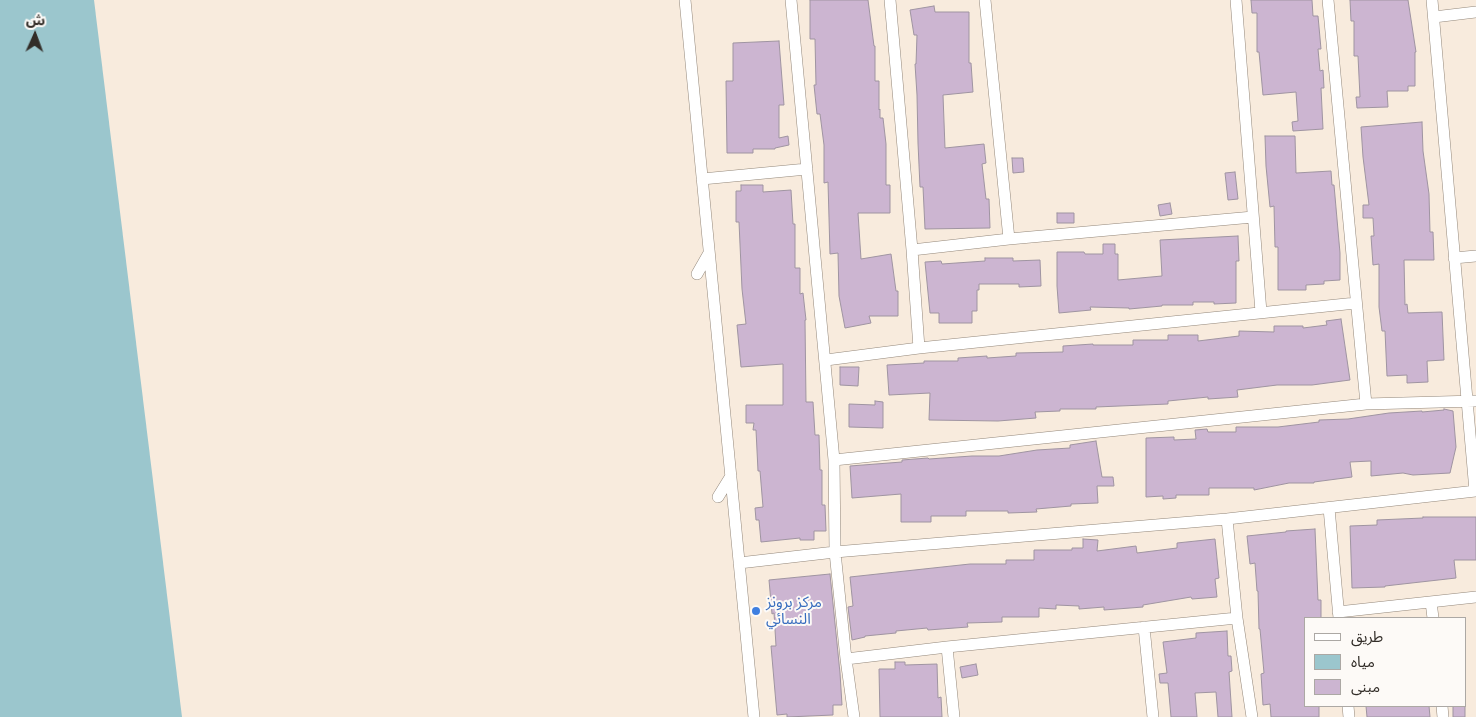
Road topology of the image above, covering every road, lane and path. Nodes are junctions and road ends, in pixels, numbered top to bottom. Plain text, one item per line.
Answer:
1 (685, 0) edge
2 (791, 0) edge
3 (890, 0) edge
4 (985, 0) edge
5 (1236, 0) edge
6 (1328, 0) edge
7 (1432, 0) edge
8 (1476, 12) edge
9 (1434, 16) junction
10 (807, 169) junction
11 (702, 178) junction
12 (1253, 217) junction
13 (1009, 239) junction
14 (912, 250) junction
15 (709, 253) junction
16 (1476, 256) edge
17 (1454, 258) junction
18 (697, 274) dead end
19 (1356, 303) junction
20 (1260, 312) junction
21 (919, 348) junction
22 (826, 360) junction
23 (1471, 401) edge
24 (1366, 404) junction
25 (834, 460) junction
26 (731, 476) junction
27 (1475, 491) edge
28 (718, 498) dead end
29 (1329, 508) junction
30 (1228, 519) junction
31 (835, 552) junction
32 (739, 563) junction
33 (1476, 596) edge
34 (1431, 602) junction
35 (1339, 615) edge
36 (1433, 617) edge
37 (1237, 618) junction
38 (1144, 627) junction
39 (947, 647) junction
40 (846, 659) junction
41 (754, 717) edge
42 (854, 717) edge
43 (954, 717) edge
44 (1153, 717) edge
45 (1252, 717) edge

1 - 11 street
2 - 10 street
3 - 14 street
4 - 13 street
5 - 12 street
6 - 19 street
7 - 9 street
8 - 9 street
9 - 17 street
10 - 11 street
10 - 22 street
11 - 15 street
12 - 13 street
12 - 20 street
13 - 14 street
14 - 21 street
15 - 18 street
15 - 26 street
16 - 17 street
17 - 23 street
19 - 20 street
19 - 24 street
20 - 21 street
21 - 22 street
22 - 25 street
23 - 24 street
23 - 27 street
24 - 25 street
25 - 31 street
26 - 28 street
26 - 32 street
27 - 29 street
29 - 30 street
29 - 35 street
30 - 31 street
30 - 37 street
31 - 32 street
31 - 40 street
32 - 41 street
33 - 34 street
34 - 35 street
34 - 36 street
37 - 38 street
37 - 45 street
38 - 39 street
38 - 44 street
39 - 40 street
39 - 43 street
40 - 42 street

